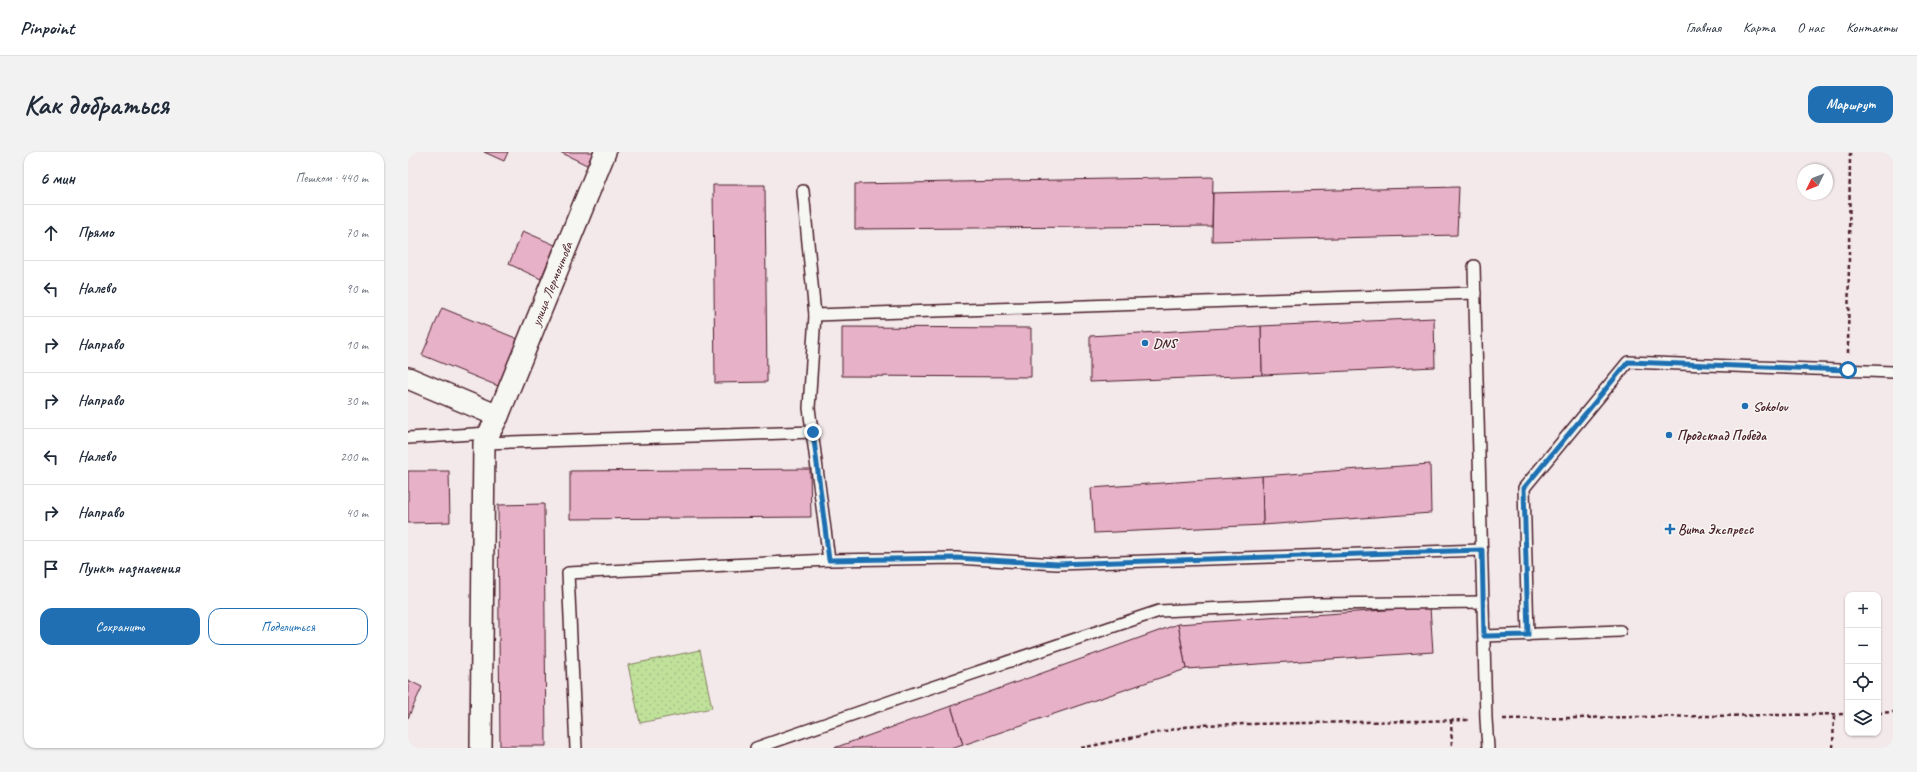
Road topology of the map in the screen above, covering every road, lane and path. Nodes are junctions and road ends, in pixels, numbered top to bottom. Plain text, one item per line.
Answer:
1 (605, 152) edge
2 (1850, 152) edge
3 (803, 191) dead end
4 (1474, 266) dead end
5 (1475, 293) junction
6 (815, 315) junction
7 (1848, 370) junction
8 (1893, 372) edge
9 (408, 378) edge
10 (490, 431) junction
11 (813, 432) junction
12 (408, 438) edge
13 (1482, 550) junction
14 (829, 560) junction
15 (1483, 602) junction
16 (1620, 631) dead end
17 (1528, 635) junction
18 (1484, 636) junction
19 (1893, 712) edge
20 (1881, 713) edge
21 (1834, 714) junction
22 (1845, 714) edge
23 (1451, 720) junction
24 (1486, 720) junction
25 (481, 748) edge
26 (576, 748) edge
27 (756, 748) edge
28 (1081, 748) edge
29 (1452, 748) edge
30 (1488, 748) edge
31 (1833, 748) edge

1 - 10 street, улица Лермонтова
2 - 7 path
3 - 6 lane
4 - 5 lane
5 - 6 lane
5 - 13 lane
6 - 11 lane
7 - 8 lane
7 - 17 lane
9 - 10 street
10 - 11 lane
10 - 12 lane
10 - 25 street
11 - 14 lane
13 - 14 lane
13 - 15 lane
14 - 26 lane
15 - 18 lane
15 - 27 lane
16 - 17 lane
17 - 18 lane
18 - 24 lane
19 - 20 path
21 - 22 path
21 - 24 path
21 - 31 path
23 - 24 path
23 - 28 path
23 - 29 path
24 - 30 lane

